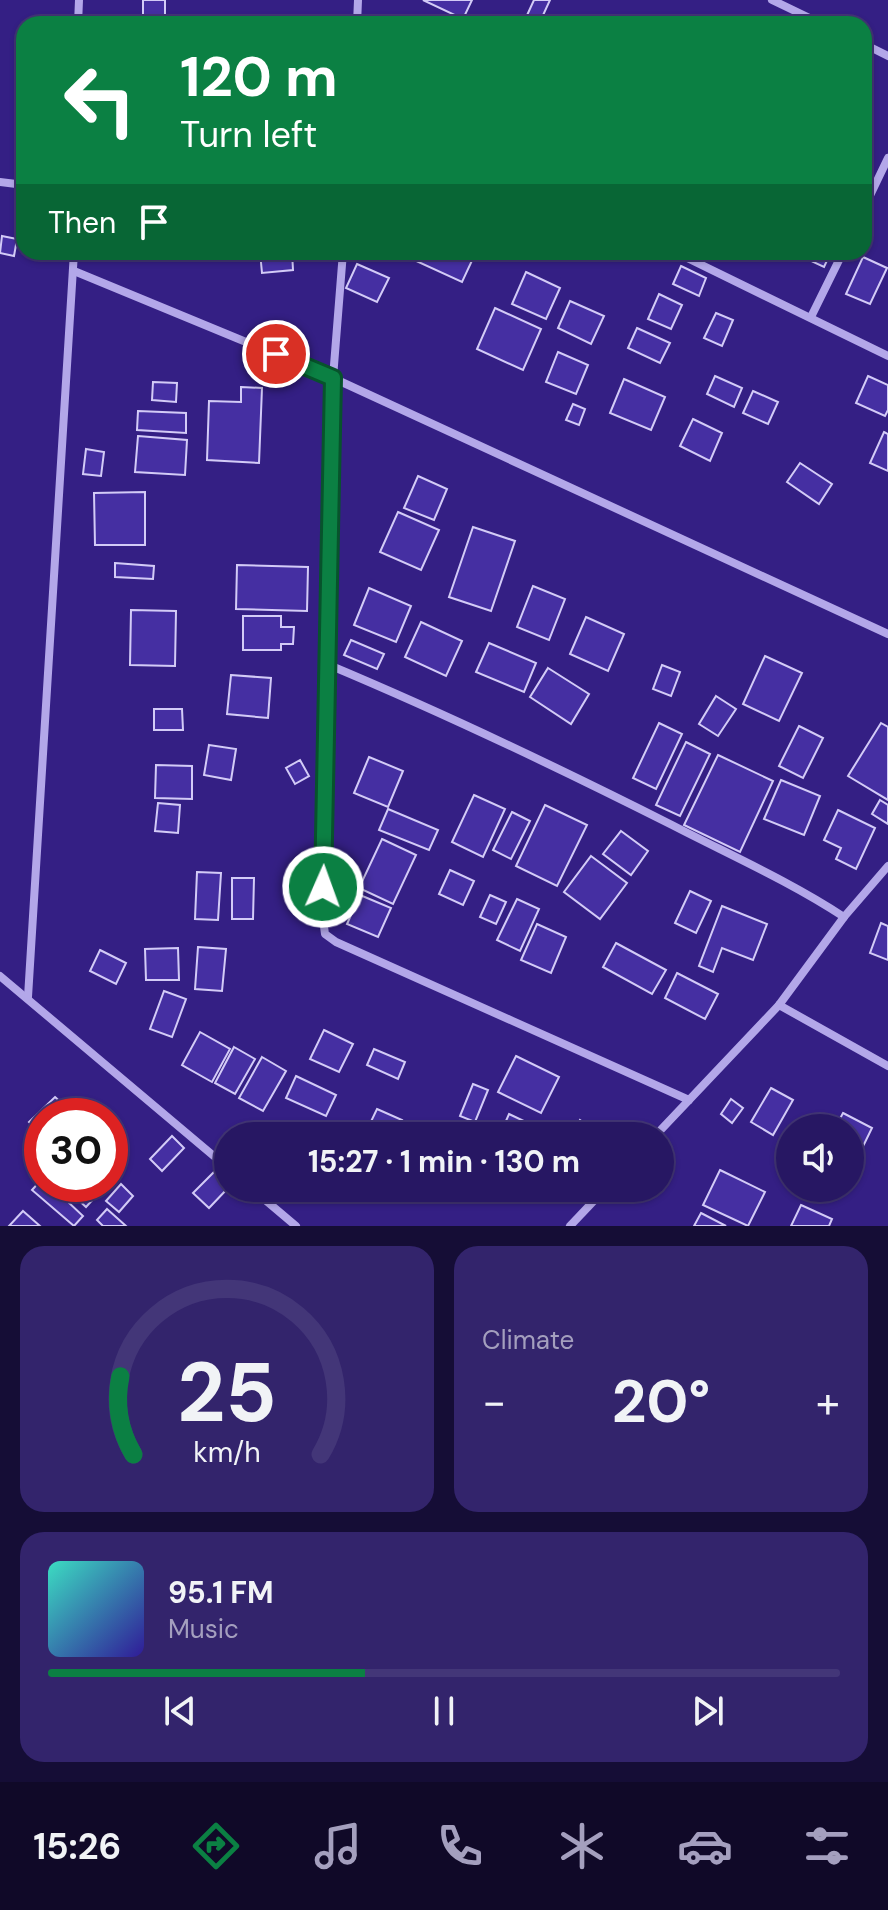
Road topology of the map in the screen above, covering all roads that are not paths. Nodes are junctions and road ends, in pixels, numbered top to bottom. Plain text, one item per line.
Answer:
1 (772, 0) edge
2 (805, 16) edge
3 (888, 158) edge
4 (872, 191) edge
5 (74, 260) edge
6 (342, 260) edge
7 (692, 260) edge
8 (839, 260) edge
9 (74, 271) junction
10 (811, 317) junction
11 (888, 356) edge
12 (333, 378) junction
13 (888, 634) edge
14 (329, 665) junction
15 (888, 866) edge
16 (844, 917) junction
17 (0, 976) edge
18 (28, 997) junction
19 (779, 1005) junction
20 (888, 1066) edge
21 (689, 1100) junction
22 (668, 1122) edge
23 (214, 1156) edge
24 (268, 1202) edge
25 (593, 1202) edge
26 (296, 1226) edge
27 (570, 1226) edge

1 - 2 street
3 - 4 street
5 - 9 street
6 - 12 street
7 - 10 street
8 - 10 street
9 - 12 street
9 - 18 street
10 - 11 street
12 - 13 street
12 - 14 street
14 - 16 street
14 - 21 street
15 - 16 street
16 - 19 street
17 - 18 street
18 - 23 street
19 - 20 street
19 - 21 street
21 - 22 street
24 - 26 street
25 - 27 street

